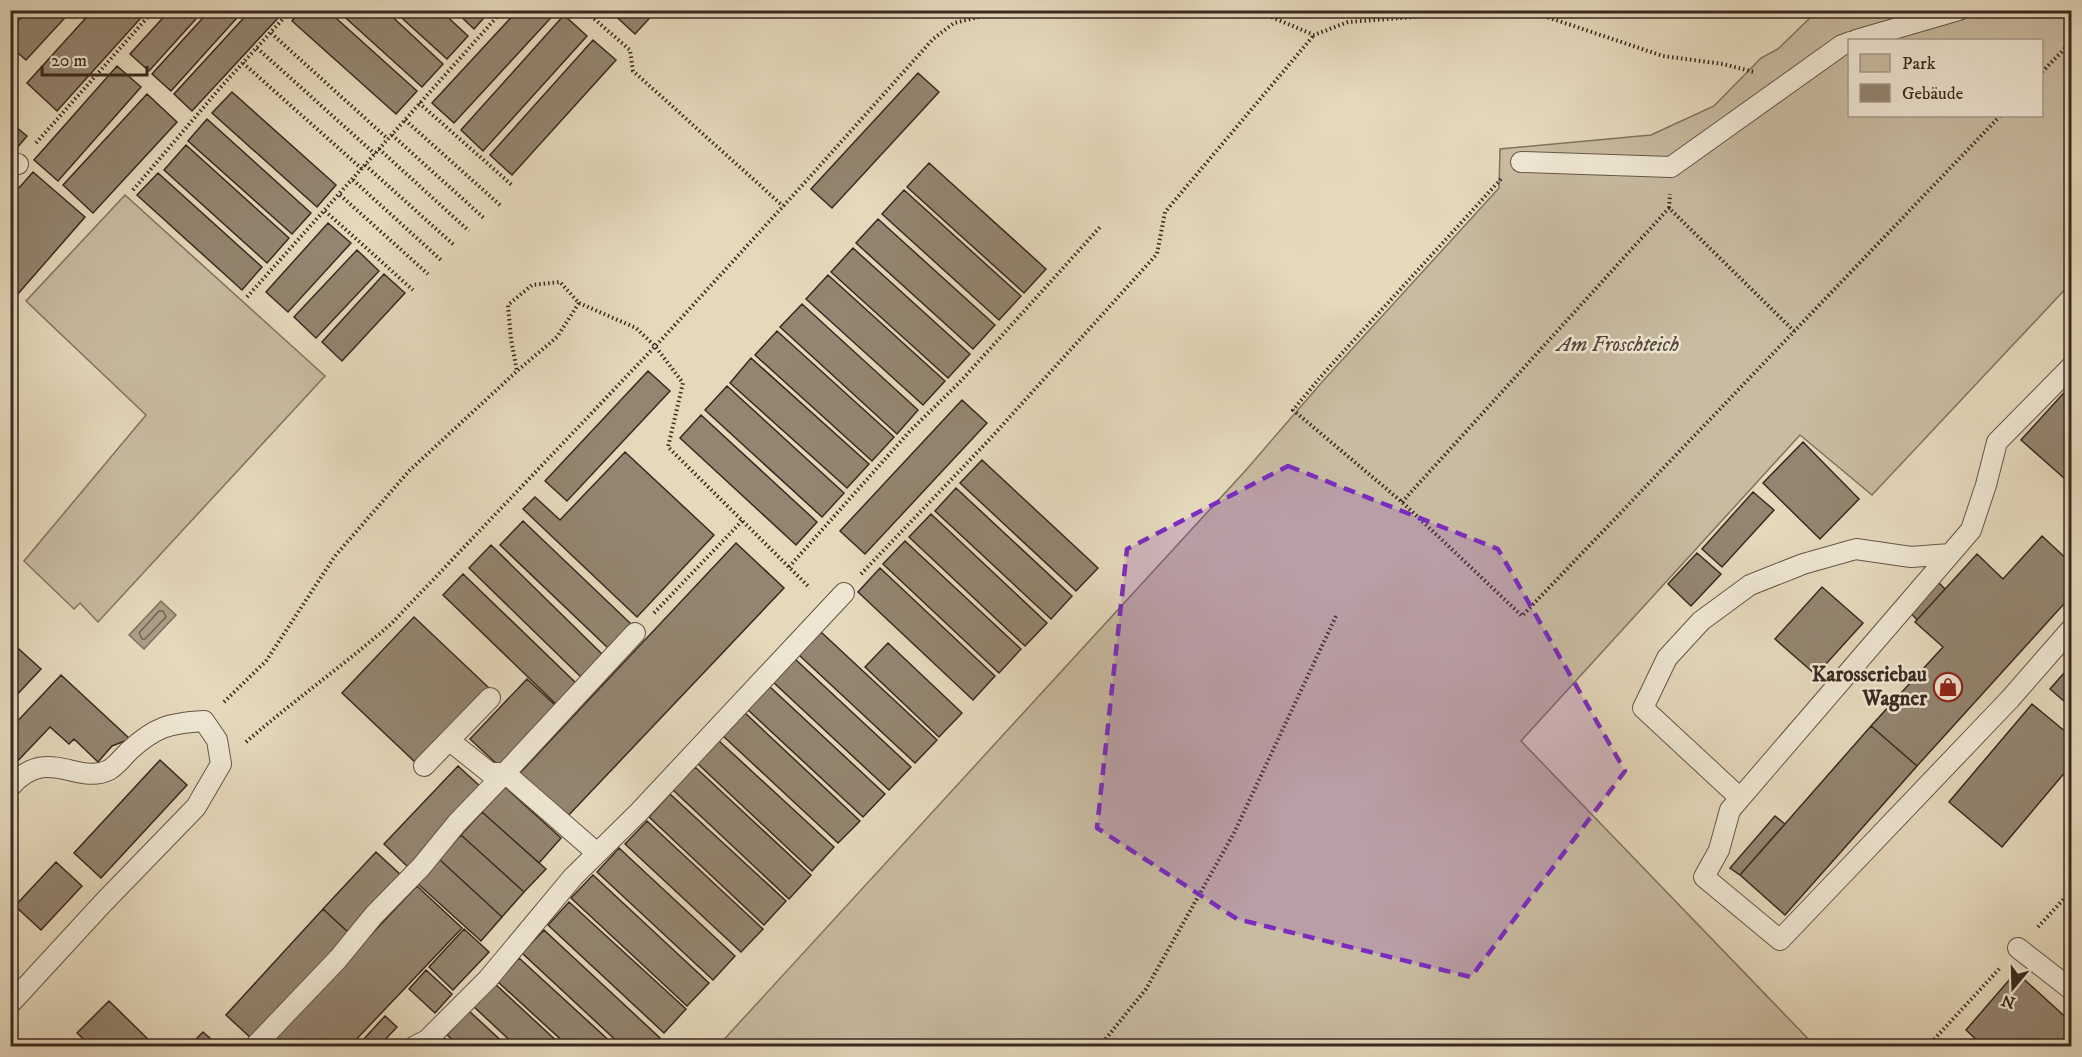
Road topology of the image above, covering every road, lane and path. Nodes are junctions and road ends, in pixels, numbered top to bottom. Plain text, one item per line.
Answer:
1 (154, 10) edge
2 (291, 10) edge
3 (502, 10) edge
4 (584, 10) edge
5 (1008, 10) edge
6 (1255, 10) edge
7 (1959, 10) edge
8 (271, 33) junction
9 (1314, 35) junction
10 (1859, 39) edge
11 (2072, 41) edge
12 (1848, 43) edge
13 (257, 48) junction
14 (243, 63) junction
15 (2043, 71) edge
16 (1788, 83) junction
17 (419, 103) junction
18 (1999, 117) edge
19 (405, 120) junction
20 (392, 135) junction
21 (388, 139) junction
22 (379, 150) junction
23 (375, 154) junction
24 (1521, 162) joint
25 (14, 165) edge
26 (363, 167) junction
27 (352, 180) junction
28 (513, 186) dead end
29 (133, 190) dead end
30 (340, 195) junction
31 (500, 205) dead end
32 (783, 206) junction
33 (325, 212) junction
34 (485, 219) dead end
35 (1101, 226) dead end
36 (469, 231) dead end
37 (454, 245) dead end
38 (441, 260) dead end
39 (428, 274) dead end
40 (413, 290) dead end
41 (247, 297) dead end
42 (579, 303) junction
43 (1794, 331) junction
44 (655, 346) junction
45 (2072, 366) edge
46 (517, 371) junction
47 (1402, 502) junction
48 (743, 520) junction
49 (1950, 554) junction
50 (789, 567) junction
51 (844, 592) joint
52 (830, 608) junction
53 (1336, 614) dead end
54 (2072, 628) edge
55 (635, 633) joint
56 (490, 698) dead end
57 (204, 721) junction
58 (450, 741) junction
59 (220, 764) junction
60 (424, 766) dead end
61 (505, 773) junction
62 (10, 787) edge
63 (1740, 798) junction
64 (597, 853) junction
65 (2018, 948) dead end
66 (2072, 990) edge
67 (10, 1004) edge
68 (255, 1047) edge
69 (415, 1047) edge
70 (1100, 1047) edge

1 - 25 path
2 - 8 path
3 - 17 path
4 - 32 path
5 - 32 path
6 - 9 path
7 - 10 lane
8 - 13 path
8 - 21 path
9 - 16 path
9 - 51 path
11 - 15 path
12 - 16 lane
13 - 14 path
13 - 23 path
14 - 26 path
14 - 29 path
16 - 24 lane
17 - 19 path
17 - 28 path
18 - 43 path
19 - 20 path
19 - 31 path
20 - 21 path
20 - 34 path
21 - 22 path
22 - 23 path
22 - 36 path
23 - 26 path
24 - 47 path
26 - 27 path
26 - 37 path
27 - 30 path
27 - 38 path
30 - 33 path
30 - 39 path
32 - 44 path
33 - 40 path
33 - 41 path
35 - 50 path
42 - 44 path
42 - 46 path
42 - 46 path
43 - 47 path
43 - 47 path
44 - 48 path
44 - 59 path
45 - 49 lane
46 - 57 path
48 - 50 path
48 - 55 path
49 - 63 lane
49 - 63 lane
50 - 52 path
51 - 52 lane
52 - 64 lane
53 - 70 path
54 - 63 lane
55 - 61 lane
56 - 58 lane
57 - 59 lane
57 - 62 lane
58 - 60 lane
58 - 61 lane
59 - 67 lane
61 - 64 lane
61 - 68 lane
64 - 69 lane
65 - 66 lane

